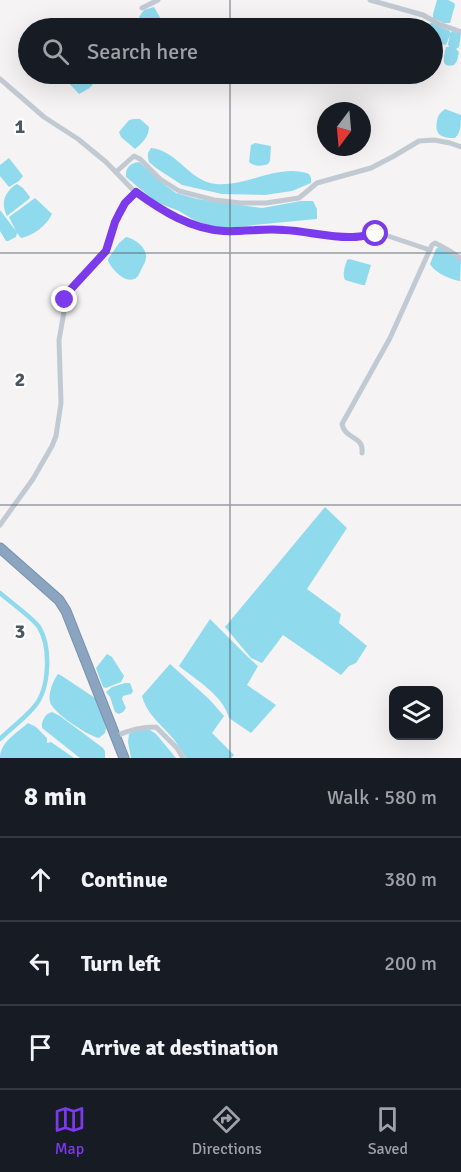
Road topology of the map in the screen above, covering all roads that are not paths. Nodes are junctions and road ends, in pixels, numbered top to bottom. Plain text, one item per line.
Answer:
1 (158, 0) edge
2 (369, 0) edge
3 (142, 8) dead end
4 (428, 18) edge
5 (443, 25) edge
6 (461, 32) edge
7 (0, 79) edge
8 (461, 147) edge
9 (116, 172) junction
10 (136, 192) junction
11 (430, 250) junction
12 (461, 259) edge
13 (362, 453) dead end
14 (0, 525) edge
15 (0, 548) edge
16 (116, 736) junction
17 (124, 758) edge
18 (183, 758) edge

1 - 3 street
2 - 4 street
5 - 6 street
7 - 9 street
8 - 9 street
9 - 10 street
10 - 11 street
10 - 14 street
11 - 12 street
11 - 13 street
15 - 16 highway
16 - 17 highway
16 - 18 street

